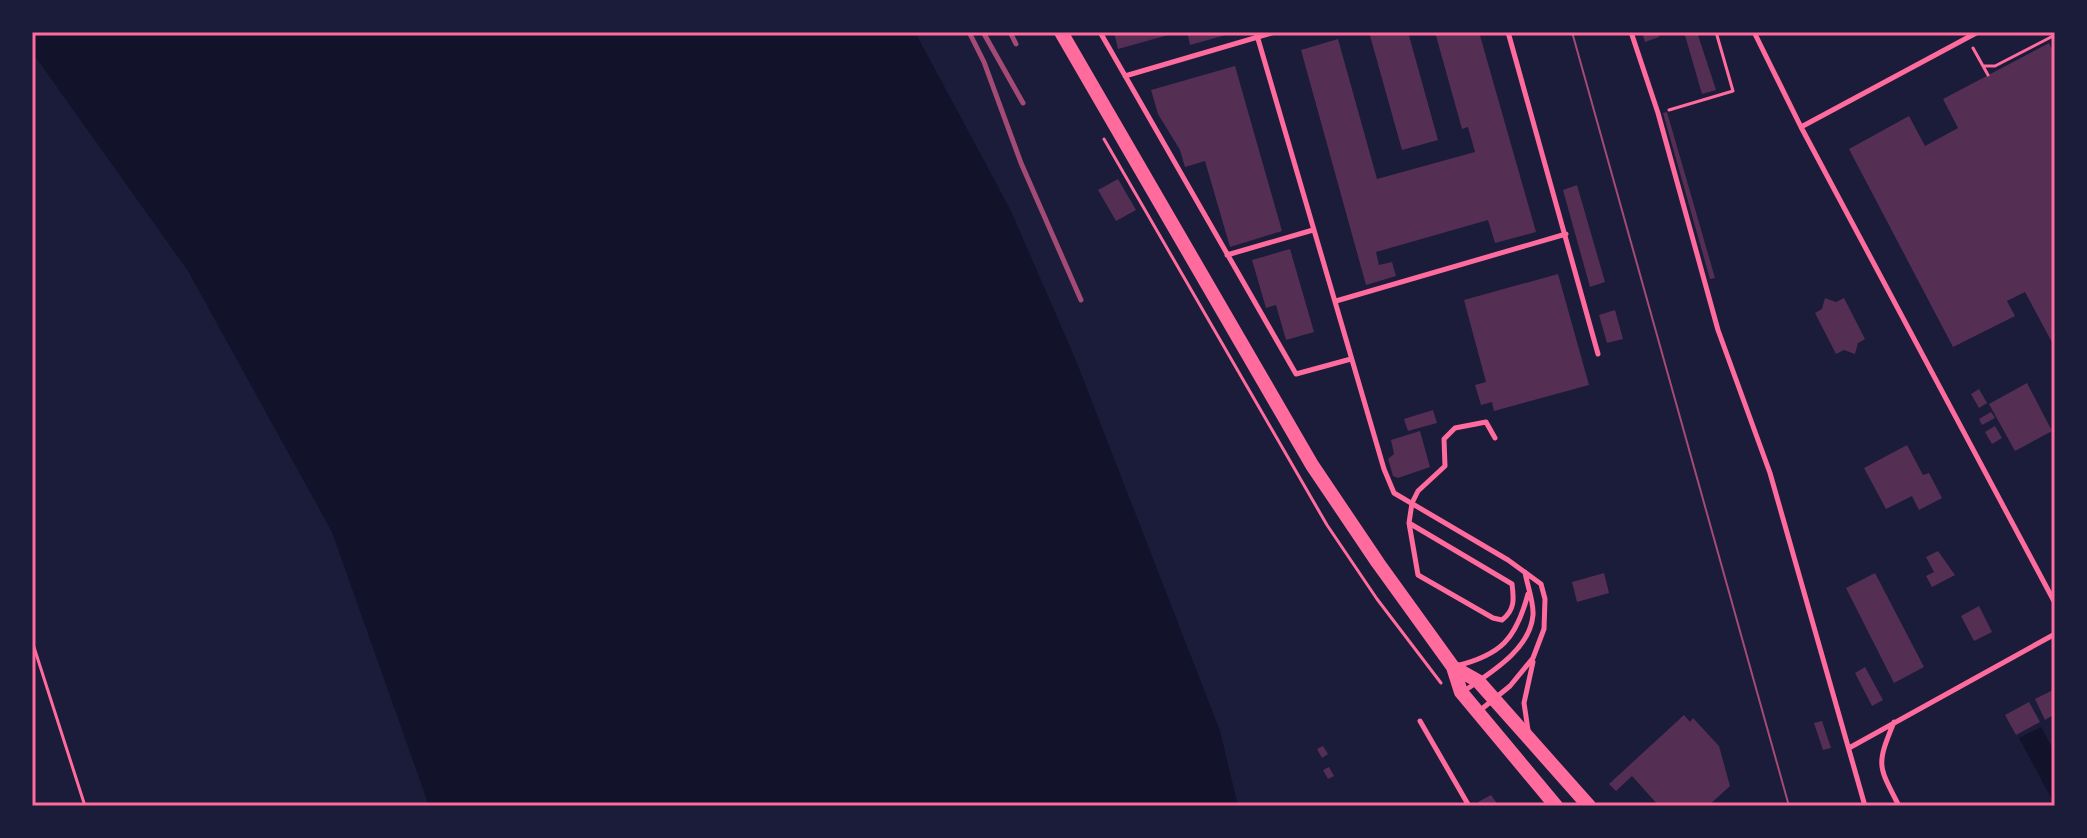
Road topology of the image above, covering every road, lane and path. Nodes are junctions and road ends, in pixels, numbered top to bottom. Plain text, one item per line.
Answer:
1 (1061, 32) edge
2 (1100, 32) edge
3 (1275, 32) edge
4 (1508, 32) edge
5 (1631, 32) edge
6 (1716, 32) edge
7 (1754, 32) edge
8 (1978, 32) edge
9 (1256, 35) edge
10 (2055, 35) edge
11 (1967, 38) junction
12 (1983, 66) junction
13 (1988, 75) dead end
14 (1125, 76) junction
15 (1658, 113) junction
16 (1801, 127) junction
17 (1097, 128) dead end
18 (1313, 230) junction
19 (1566, 234) junction
20 (1227, 255) junction
21 (1336, 301) junction
22 (1598, 354) dead end
23 (1352, 359) junction
24 (1495, 438) dead end
25 (1412, 503) junction
26 (1409, 523) junction
27 (1525, 571) junction
28 (1528, 594) junction
29 (2055, 603) edge
30 (2055, 634) edge
31 (32, 641) edge
32 (1533, 658) junction
33 (1453, 667) junction
34 (1478, 681) junction
35 (1445, 689) dead end
36 (1461, 692) junction
37 (1494, 699) junction
38 (1477, 712) junction
39 (1420, 721) dead end
40 (1894, 721) junction
41 (1529, 739) junction
42 (1849, 748) junction
43 (85, 806) edge
44 (1469, 806) edge
45 (1556, 806) edge
46 (1589, 806) edge
47 (1865, 806) edge
48 (1899, 806) edge

1 - 33 main road
2 - 14 lane
3 - 9 lane
4 - 19 lane
5 - 15 lane
6 - 15 path
7 - 16 lane
8 - 11 lane
9 - 14 lane
9 - 18 lane
10 - 12 path
11 - 12 path
11 - 16 lane
12 - 13 path
14 - 20 lane
15 - 42 lane
16 - 29 lane
17 - 35 path
18 - 20 lane
18 - 21 lane
19 - 21 lane
19 - 22 lane
20 - 23 lane
21 - 23 lane
23 - 25 lane
24 - 25 lane
25 - 26 lane
25 - 27 lane
26 - 26 lane
27 - 28 lane
27 - 32 lane
28 - 33 lane
28 - 34 lane
30 - 40 lane
31 - 43 path
32 - 37 lane
32 - 41 lane
33 - 34 main road
33 - 36 main road
34 - 36 lane
34 - 37 main road
36 - 38 main road
37 - 38 lane
37 - 41 main road
38 - 45 main road
39 - 44 lane
40 - 42 lane
40 - 48 lane
41 - 46 main road
42 - 47 lane

